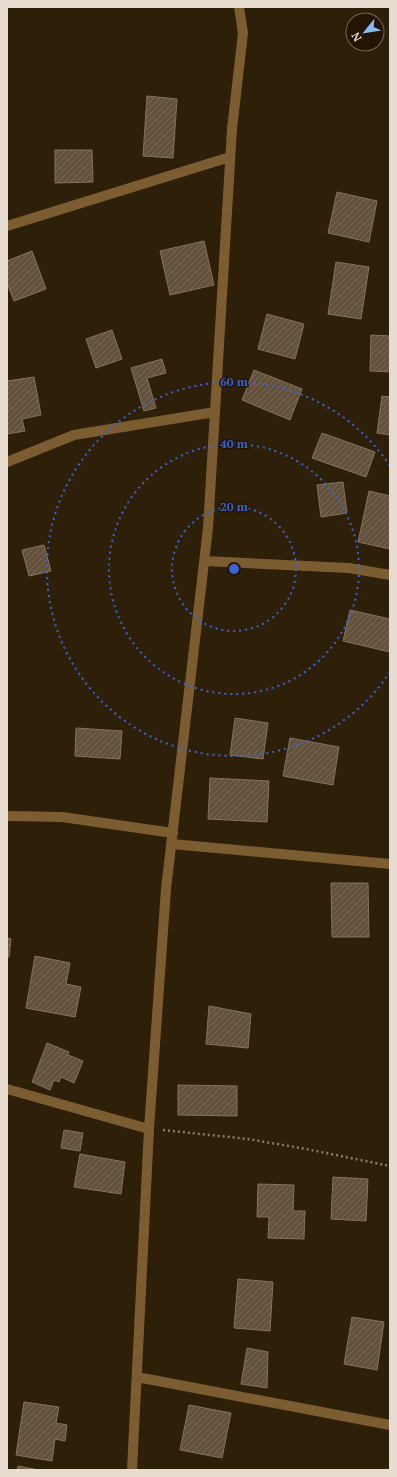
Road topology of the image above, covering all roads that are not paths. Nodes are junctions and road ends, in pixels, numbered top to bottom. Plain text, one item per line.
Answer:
1 (239, 7) edge
2 (230, 157) junction
3 (7, 226) edge
4 (215, 412) junction
5 (7, 462) edge
6 (204, 561) junction
7 (390, 575) edge
8 (7, 816) edge
9 (173, 833) junction
10 (172, 844) junction
11 (390, 864) edge
12 (7, 1089) edge
13 (150, 1128) junction
14 (137, 1377) junction
15 (390, 1425) edge
16 (132, 1470) edge

1 - 2 street
2 - 3 street
2 - 4 street
4 - 5 street
4 - 6 street
6 - 7 street
6 - 9 street
8 - 9 street
9 - 10 street
10 - 11 street
10 - 13 street
12 - 13 street
13 - 14 street
14 - 15 street
14 - 16 street

